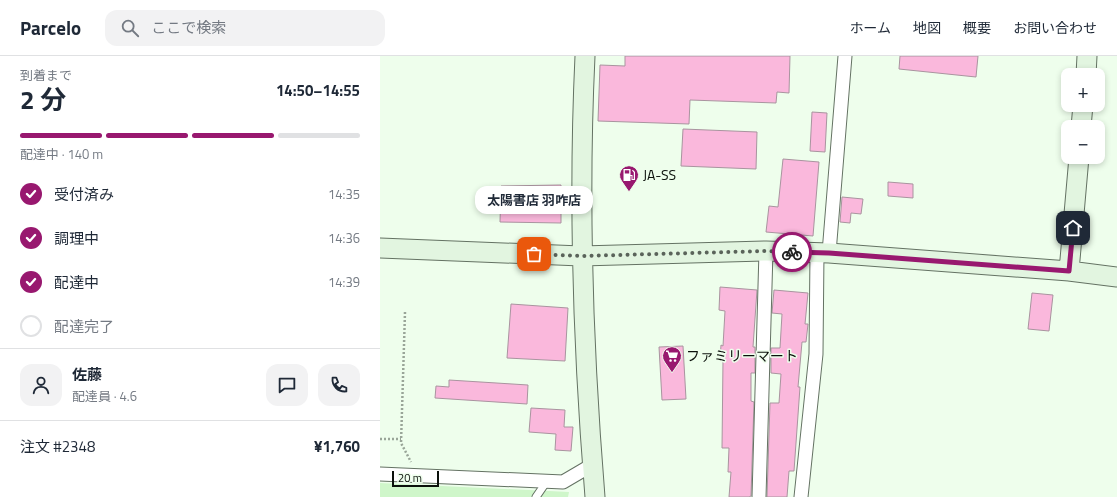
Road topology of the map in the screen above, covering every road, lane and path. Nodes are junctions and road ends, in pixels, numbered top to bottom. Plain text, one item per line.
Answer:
1 (585, 56) edge
2 (845, 56) edge
3 (1087, 56) edge
4 (1086, 68) edge
5 (1078, 164) edge
6 (380, 248) edge
7 (766, 251) junction
8 (823, 253) junction
9 (581, 256) junction
10 (1069, 271) junction
11 (1117, 277) edge
12 (405, 312) dead end
13 (380, 438) edge
14 (401, 439) junction
15 (592, 465) junction
16 (380, 474) edge
17 (419, 476) junction
18 (547, 481) junction
19 (536, 497) edge
20 (595, 497) edge
21 (759, 497) edge
22 (801, 497) edge

1 - 9 street
2 - 8 street
3 - 4 street
5 - 10 street
6 - 9 street
7 - 8 street
7 - 9 street
7 - 21 street
8 - 10 street
8 - 22 street
9 - 15 street
10 - 11 street
12 - 14 path
13 - 14 path
14 - 17 path
15 - 18 street
15 - 20 street
16 - 17 street
17 - 18 street
18 - 19 lane

